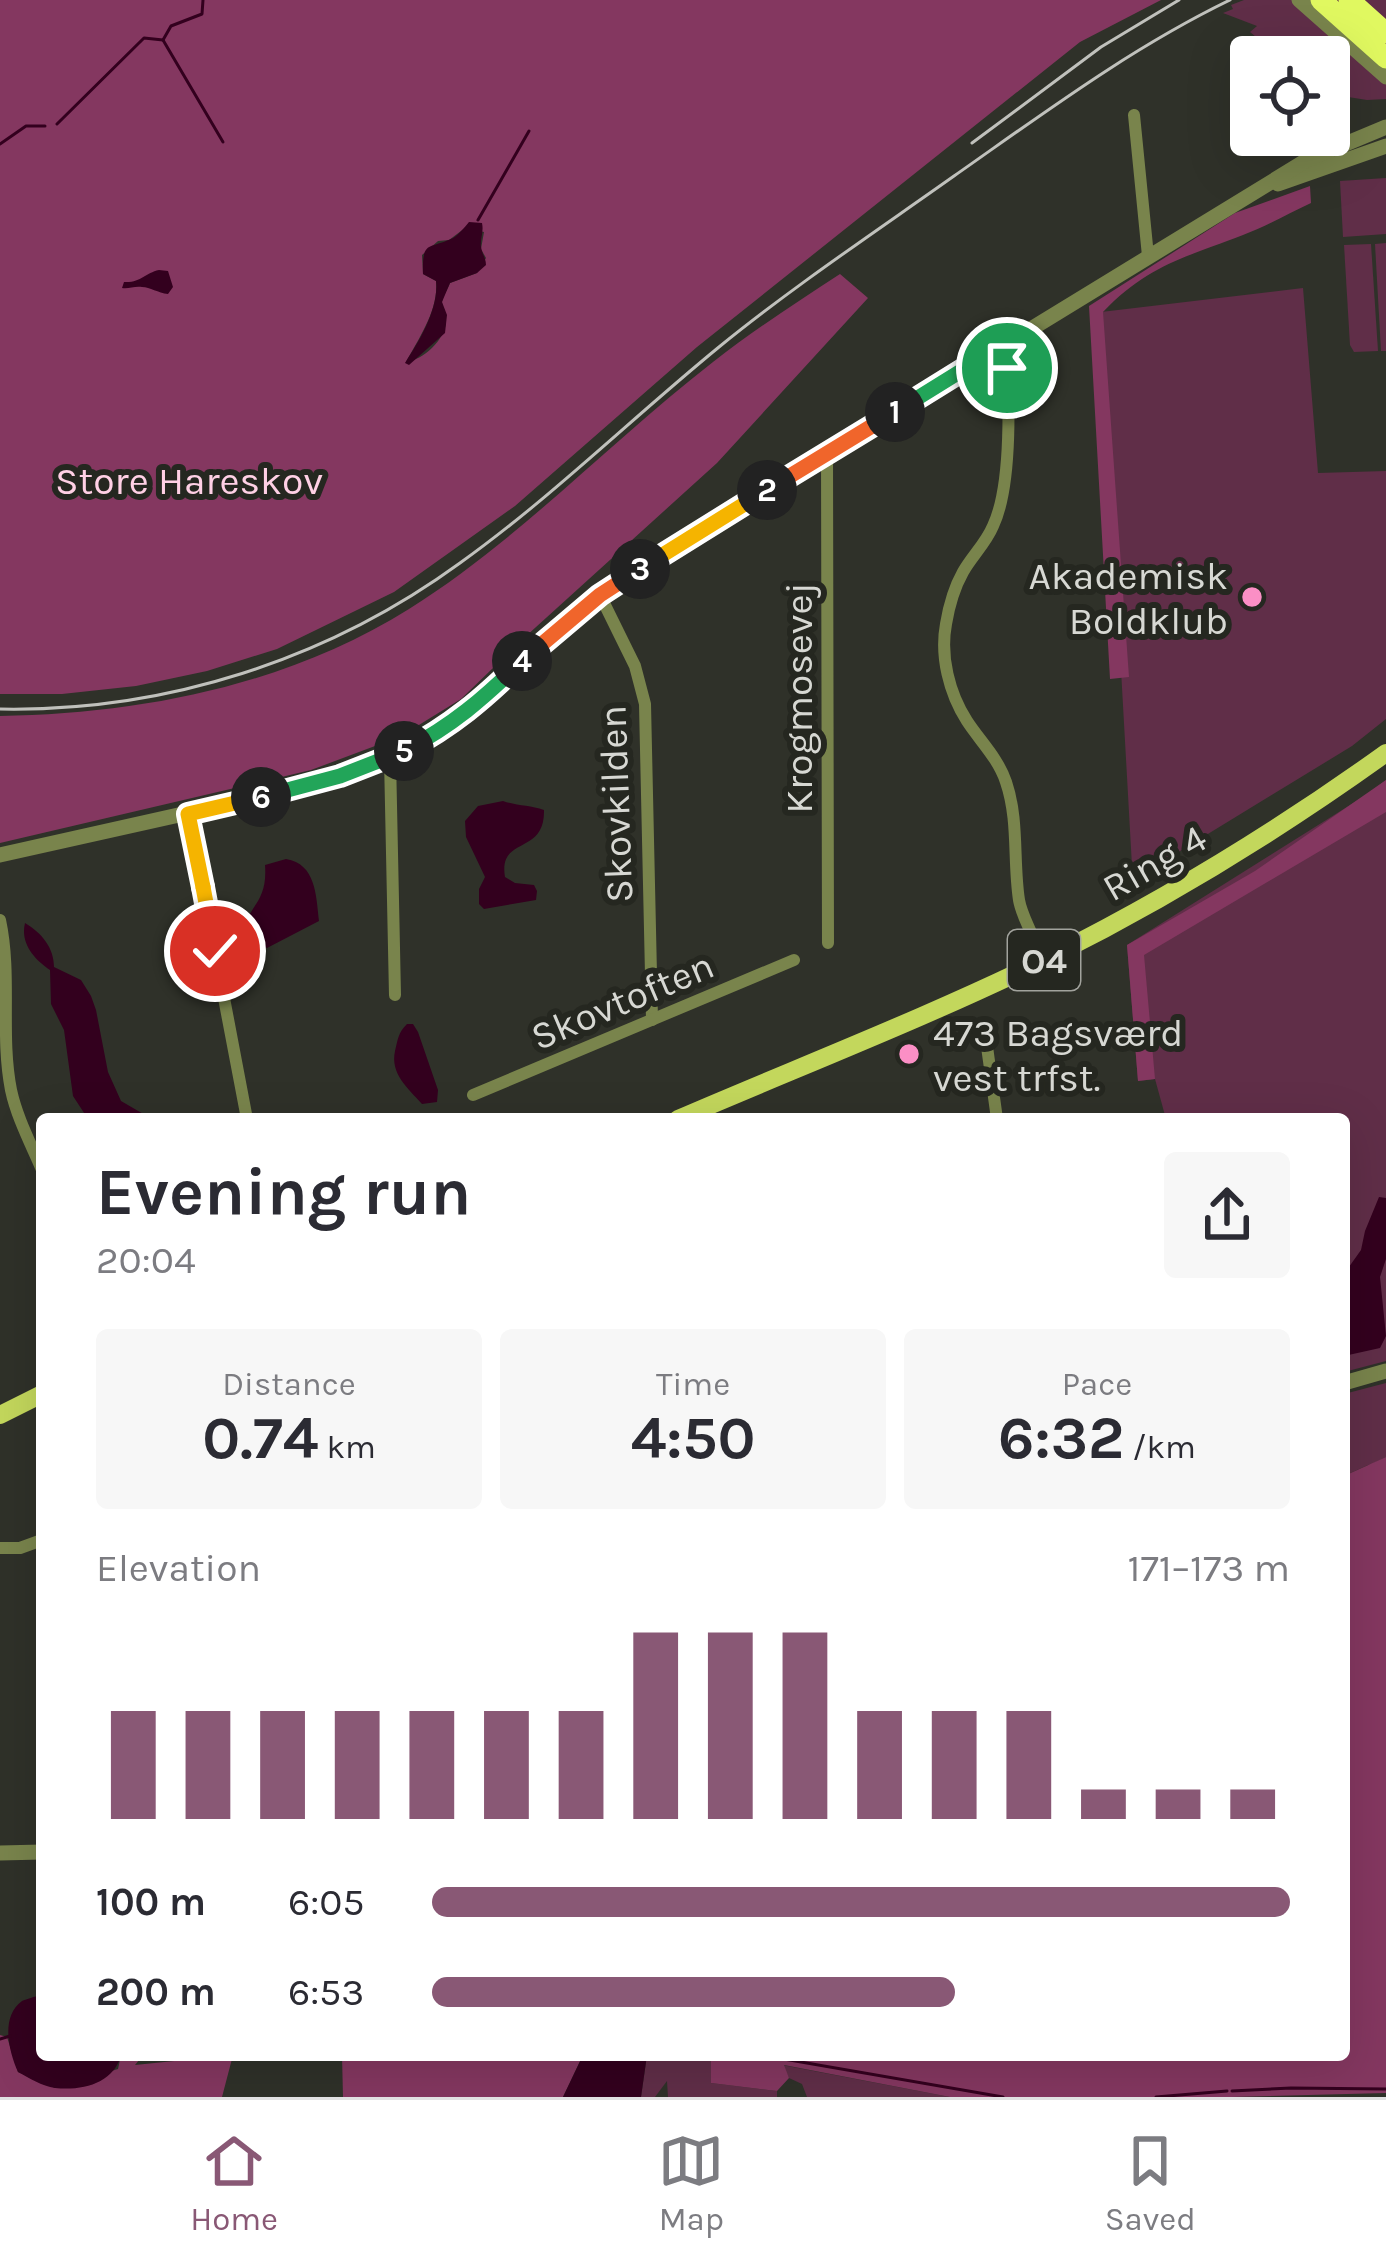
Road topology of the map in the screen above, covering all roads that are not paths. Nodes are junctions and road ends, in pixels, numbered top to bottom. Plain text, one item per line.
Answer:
1 (1299, 0) edge
2 (1321, 0) edge
3 (1349, 0) edge
4 (1386, 33) edge
5 (1386, 58) edge
6 (1386, 77) edge
7 (1134, 115) dead end
8 (1380, 129) edge
9 (1386, 146) edge
10 (1264, 188) junction
11 (1148, 256) junction
12 (1003, 345) junction
13 (827, 453) junction
14 (600, 595) junction
15 (1386, 753) edge
16 (390, 758) junction
17 (188, 814) junction
18 (0, 855) edge
19 (0, 920) edge
20 (1032, 934) dead end
21 (828, 943) dead end
22 (794, 961) dead end
23 (395, 995) dead end
24 (652, 1019) junction
25 (984, 1025) dead end
26 (473, 1095) dead end
27 (246, 1113) edge
28 (692, 1113) edge
29 (996, 1113) edge
30 (36, 1156) edge
31 (1386, 1371) edge
32 (1350, 1381) edge
33 (36, 1397) edge
34 (0, 1415) edge
35 (36, 1542) edge
36 (0, 1548) edge
37 (36, 1852) edge
38 (0, 1853) edge

1 - 6 street
2 - 5 highway
3 - 4 highway
7 - 11 street
8 - 10 street
9 - 10 street
10 - 11 street
11 - 12 street
12 - 13 street
12 - 20 street
13 - 14 street
13 - 21 street, Krogmosevej
14 - 16 street
14 - 24 street, Skovkilden
15 - 28 main road, Ring 4 / O4
16 - 17 street
16 - 23 street
17 - 18 street
17 - 27 street
19 - 30 street
22 - 24 street, Skovtoften
24 - 26 street, Skovtoften
25 - 29 street
31 - 32 street
33 - 34 main road
35 - 36 street
37 - 38 street

